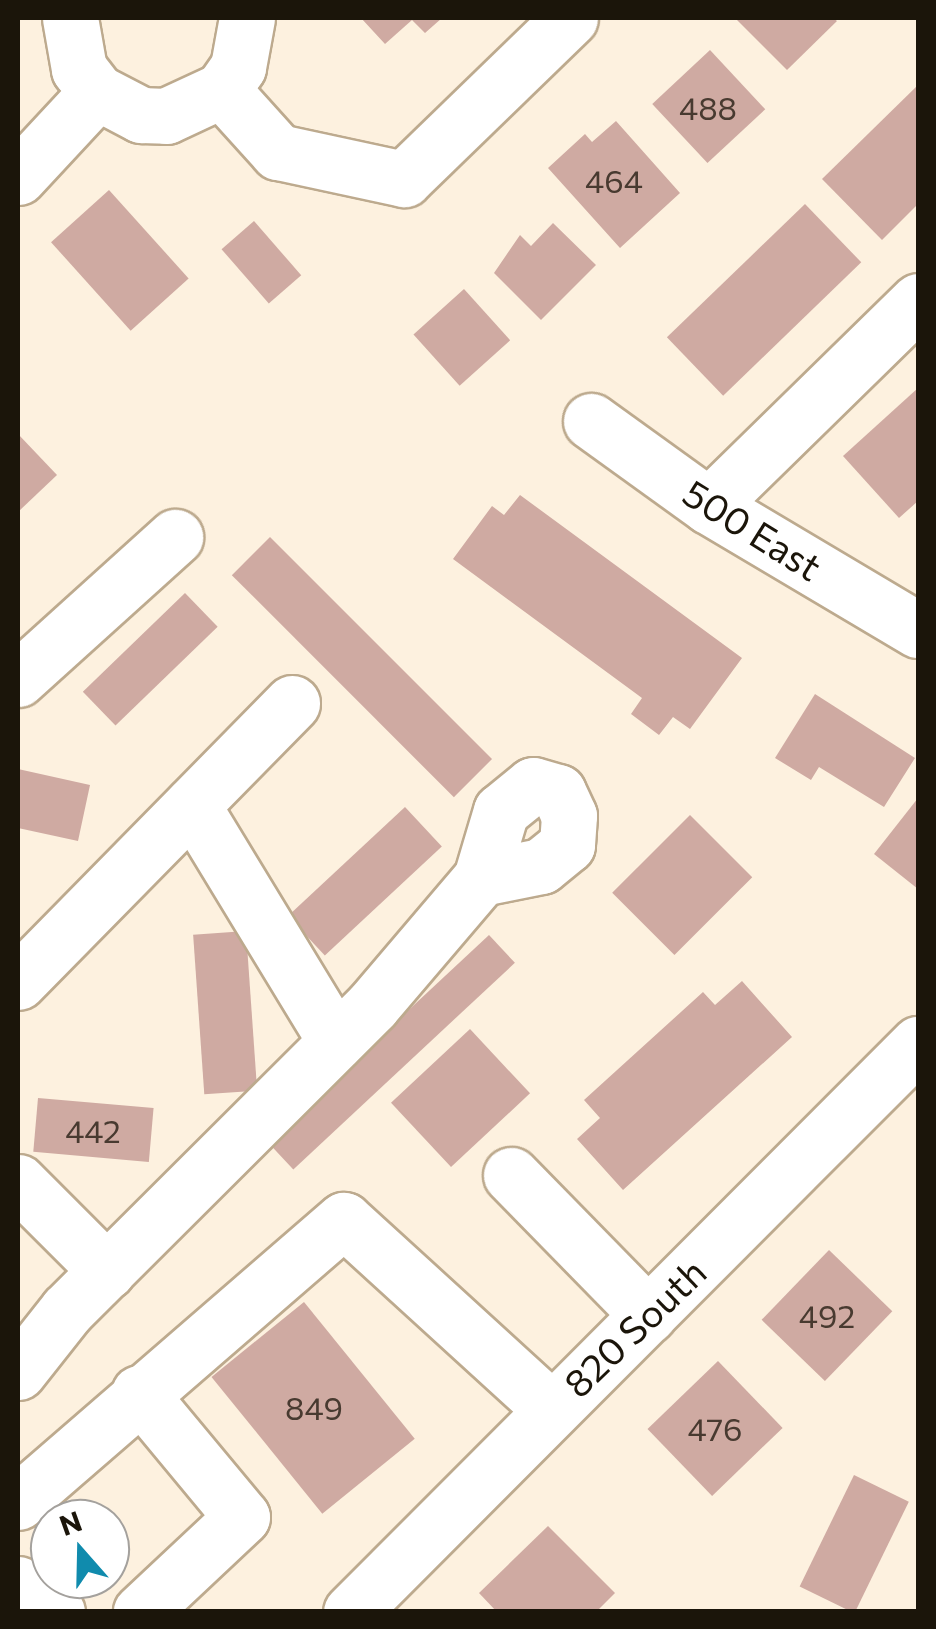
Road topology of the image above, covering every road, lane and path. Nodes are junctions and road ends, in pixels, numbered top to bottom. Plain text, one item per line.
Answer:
1 (70, 18) edge
2 (247, 18) edge
3 (570, 18) edge
4 (222, 90) junction
5 (97, 92) junction
6 (18, 178) edge
7 (918, 302) edge
8 (592, 422) dead end
9 (709, 506) junction
10 (175, 537) dead end
11 (918, 630) edge
12 (18, 679) edge
13 (292, 703) dead end
14 (192, 805) junction
15 (481, 878) dead end
16 (18, 982) edge
17 (336, 1042) junction
18 (918, 1044) edge
19 (511, 1175) dead end
20 (18, 1182) edge
21 (107, 1270) junction
22 (648, 1315) junction
23 (18, 1372) edge
24 (140, 1393) junction
25 (551, 1409) junction
26 (18, 1502) edge
27 (18, 1584) edge
28 (57, 1612) edge
29 (142, 1612) edge
30 (351, 1612) edge

1 - 5 street
2 - 4 street
3 - 4 street
4 - 5 street
5 - 6 street
7 - 9 street
8 - 9 street, 500 East
9 - 11 street, 500 East
10 - 12 street
13 - 14 street
14 - 16 street
14 - 17 street
15 - 17 street
17 - 21 street
18 - 22 street, 820 South
19 - 22 street
20 - 21 street
21 - 23 street
22 - 25 street, 820 South
24 - 25 street
24 - 26 street
24 - 29 street
25 - 30 street, 820 South
27 - 28 street

